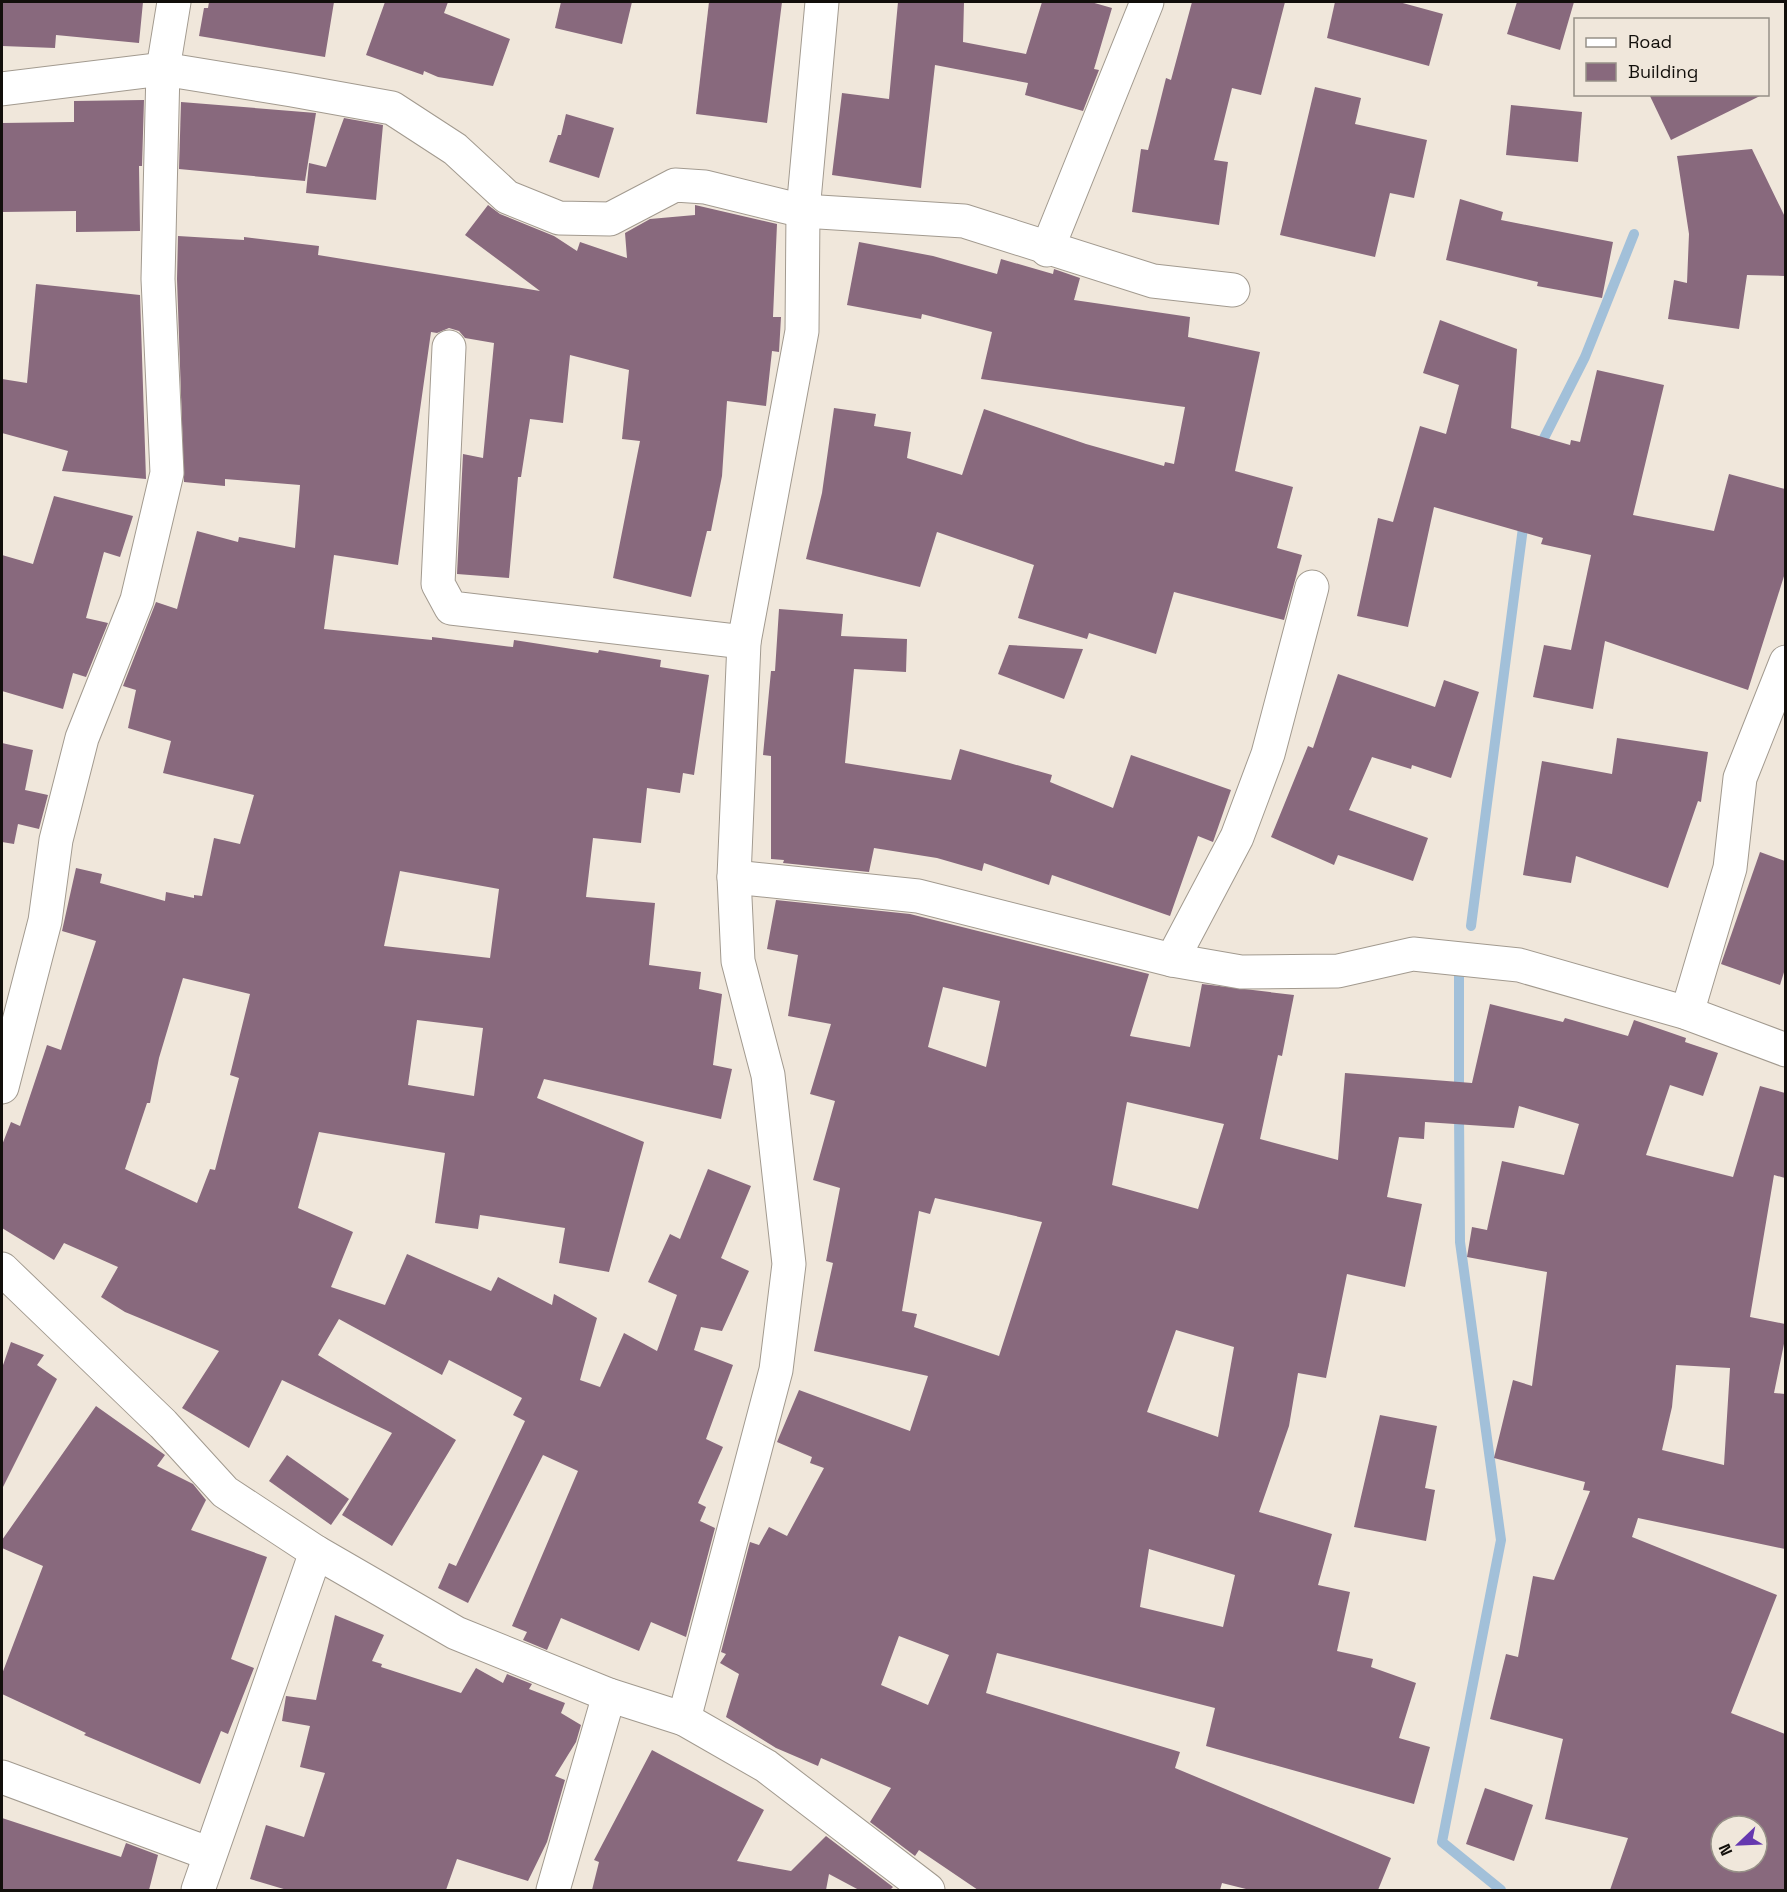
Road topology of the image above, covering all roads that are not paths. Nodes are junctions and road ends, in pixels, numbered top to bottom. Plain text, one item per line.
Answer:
1 (174, 2) edge
2 (822, 2) edge
3 (1147, 2) edge
4 (163, 69) junction
5 (2, 89) edge
6 (803, 211) junction
7 (1047, 250) junction
8 (1233, 290) dead end
9 (449, 347) dead end
10 (1312, 587) dead end
11 (744, 642) junction
12 (1782, 683) edge
13 (734, 877) junction
14 (1172, 960) junction
15 (1687, 1013) junction
16 (1785, 1050) edge
17 (2, 1087) edge
18 (2, 1269) edge
19 (316, 1552) junction
20 (609, 1695) junction
21 (684, 1719) junction
22 (2, 1777) edge
23 (210, 1854) junction
24 (198, 1890) edge
25 (553, 1890) edge
26 (928, 1890) edge

1 - 4 street
2 - 6 street
3 - 7 street
4 - 5 street
4 - 6 street
4 - 17 street
6 - 7 street
6 - 11 street
7 - 8 street
9 - 11 street
10 - 14 street
11 - 13 street
12 - 15 street
13 - 14 street
13 - 21 street
14 - 15 street
15 - 16 street
18 - 19 street
19 - 20 street
19 - 23 street
20 - 21 street
20 - 25 street
21 - 26 street
22 - 23 street
23 - 24 street

